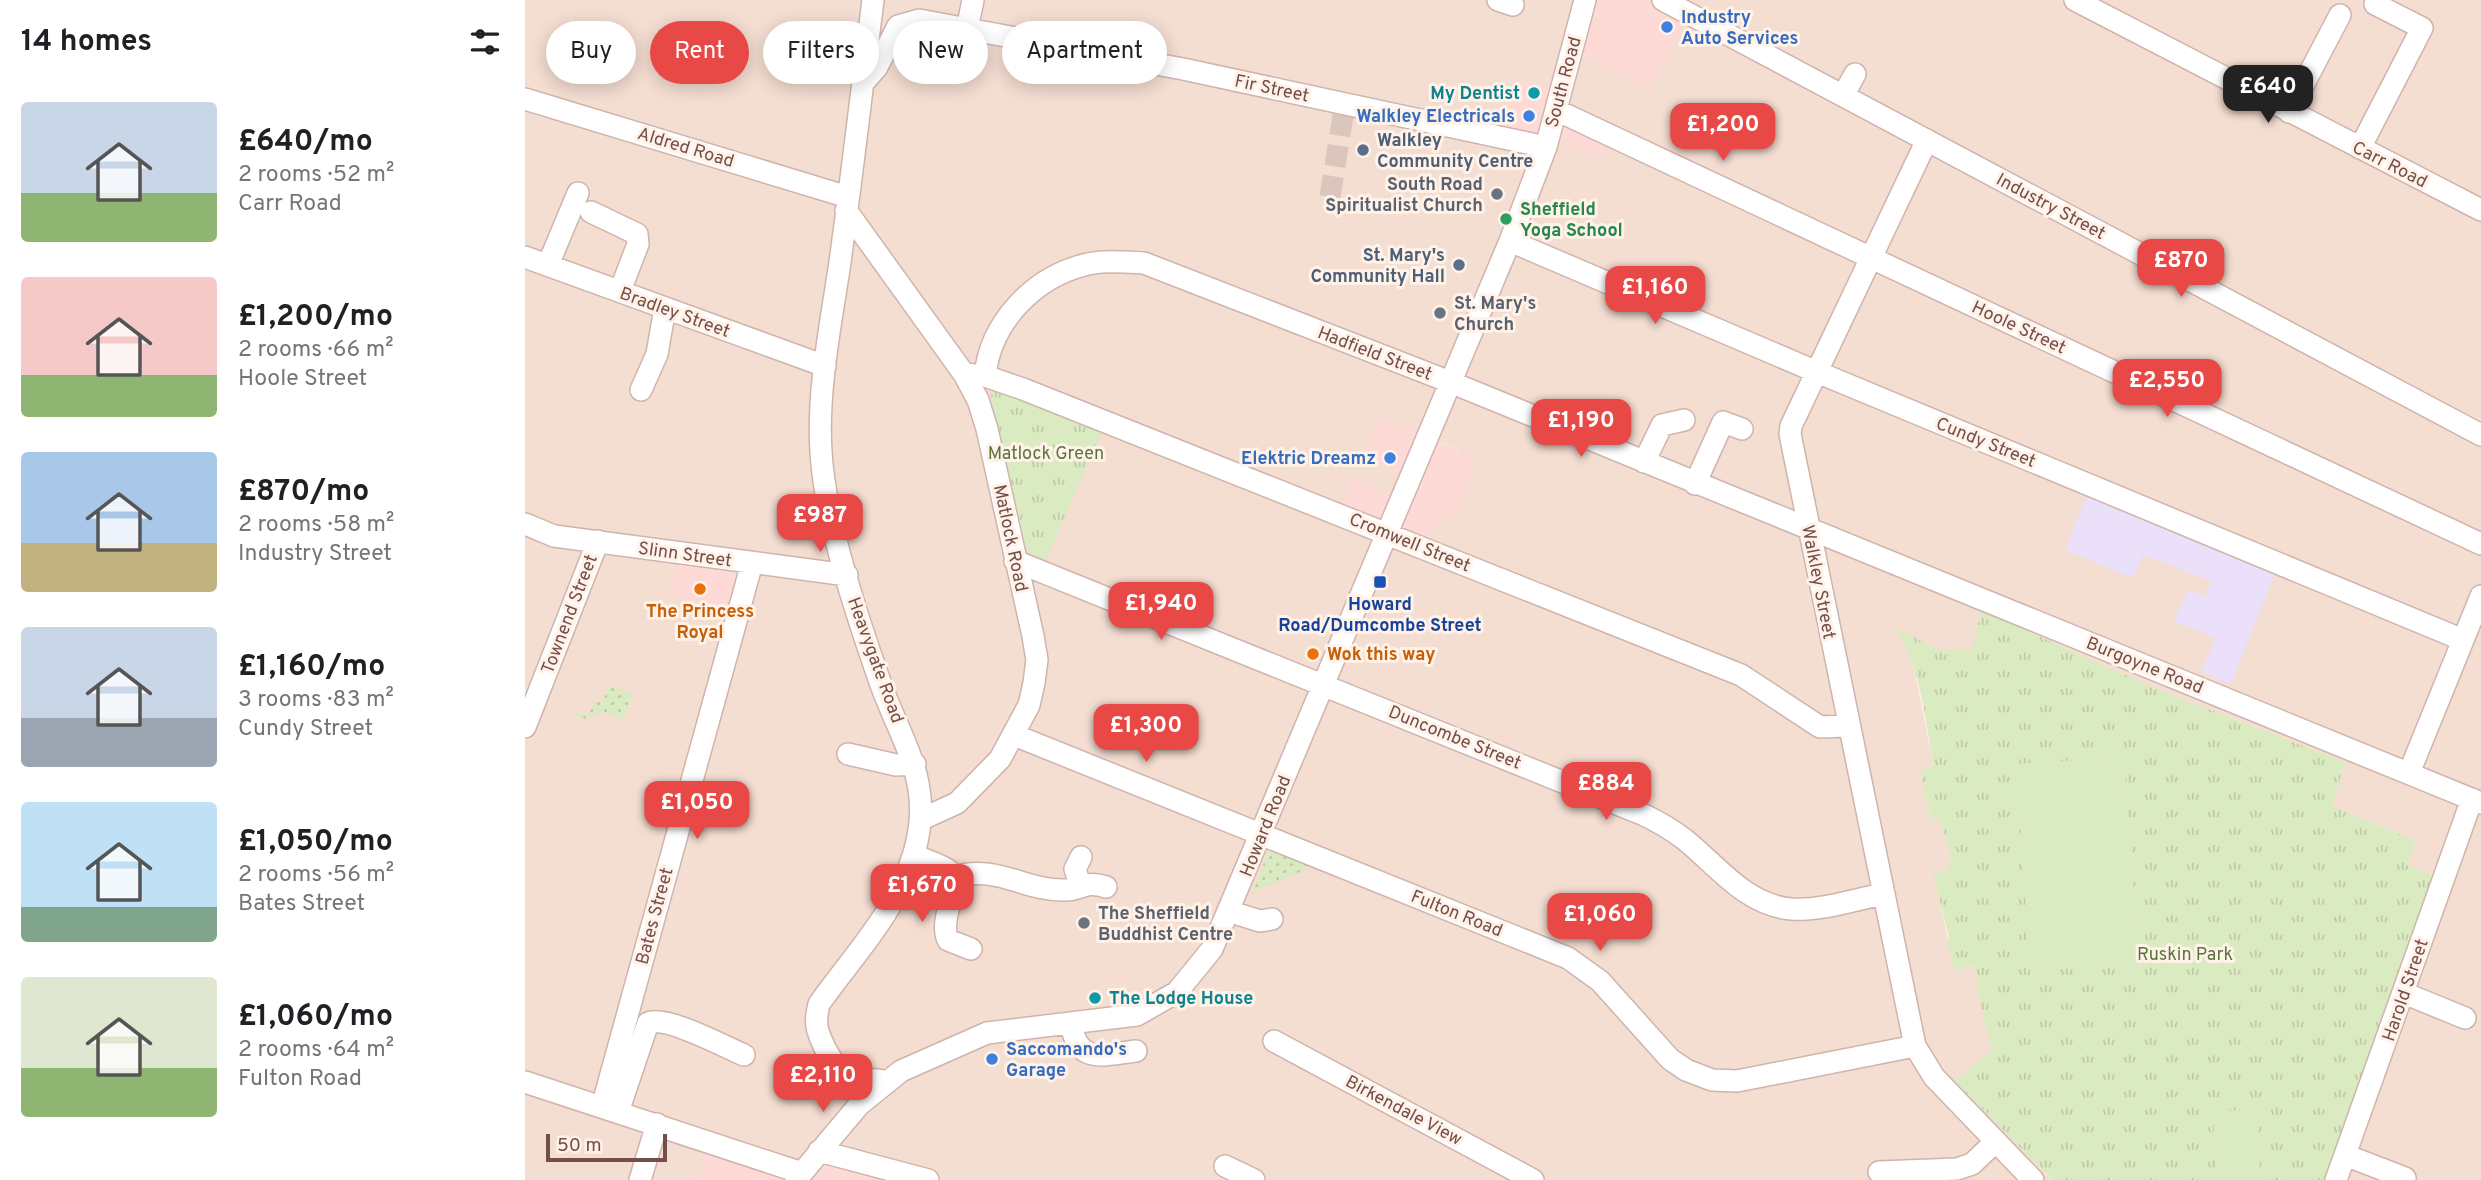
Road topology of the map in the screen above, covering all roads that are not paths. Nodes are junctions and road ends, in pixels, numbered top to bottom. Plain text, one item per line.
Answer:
1 (873, 0) edge
2 (973, 0) edge
3 (1585, 0) edge
4 (1663, 0) edge
5 (2075, 0) edge
6 (2375, 4) dead end
7 (2340, 15) dead end
8 (870, 21) edge
9 (969, 21) edge
10 (988, 33) edge
11 (893, 36) edge
12 (879, 63) edge
13 (1855, 74) dead end
14 (863, 84) edge
15 (1844, 94) junction
16 (525, 99) edge
17 (1556, 110) junction
18 (2289, 112) junction
19 (1927, 140) junction
20 (1546, 147) junction
21 (2360, 148) junction
22 (578, 193) dead end
23 (847, 204) junction
24 (2481, 211) edge
25 (591, 212) dead end
26 (1510, 241) junction
27 (525, 257) edge
28 (1871, 257) junction
29 (548, 265) junction
30 (620, 292) junction
31 (665, 308) junction
32 (825, 366) junction
33 (1817, 372) junction
34 (964, 374) junction
35 (985, 376) junction
36 (1450, 382) junction
37 (641, 390) dead end
38 (1684, 420) dead end
39 (1742, 429) dead end
40 (2481, 435) edge
41 (1644, 462) junction
42 (1695, 484) junction
43 (525, 524) edge
44 (1808, 529) junction
45 (1387, 533) junction
46 (598, 541) junction
47 (2481, 544) edge
48 (1015, 561) junction
49 (752, 563) junction
50 (847, 576) junction
51 (2481, 596) edge
52 (2463, 640) junction
53 (1323, 683) junction
54 (1847, 726) junction
55 (525, 727) edge
56 (1014, 735) junction
57 (848, 754) dead end
58 (915, 764) junction
59 (2409, 774) junction
60 (2477, 801) edge
61 (922, 819) junction
62 (1262, 832) junction
63 (914, 855) junction
64 (1081, 857) dead end
65 (952, 877) junction
66 (1080, 885) junction
67 (1106, 887) dead end
68 (1882, 894) junction
69 (1231, 912) junction
70 (1272, 919) dead end
71 (971, 948) dead end
72 (2404, 993) junction
73 (2465, 1018) dead end
74 (1071, 1024) junction
75 (1274, 1041) dead end
76 (1915, 1046) junction
77 (1136, 1051) dead end
78 (744, 1055) dead end
79 (525, 1082) edge
80 (884, 1082) junction
81 (610, 1110) junction
82 (657, 1124) junction
83 (1995, 1142) junction
84 (819, 1151) junction
85 (2345, 1155) junction
86 (1225, 1166) dead end
87 (1879, 1172) dead end
88 (1906, 1175) edge
89 (799, 1177) edge
90 (2405, 1178) dead end
91 (640, 1180) edge
92 (927, 1180) edge
93 (1254, 1180) edge
94 (1533, 1180) edge
95 (2033, 1180) edge
96 (2336, 1180) edge

1 - 8 street, Heavygate Road
2 - 9 street
3 - 17 street, South Road
4 - 15 street, Industry Street
5 - 18 street, Carr Road
6 - 21 street
7 - 18 street
10 - 20 street, Fir Street
11 - 12 street, Fir Street
13 - 15 street
14 - 23 street, Heavygate Road
15 - 19 street, Industry Street
16 - 23 street, Aldred Road
17 - 20 street, South Road
17 - 28 street, Hoole Street
18 - 21 street, Carr Road
19 - 28 street, Walkley Street
19 - 40 street, Industry Street
20 - 26 street, South Road
21 - 24 street, Carr Road
22 - 29 street
23 - 32 street, Heavygate Road
23 - 34 street, Matlock Road
25 - 30 street
26 - 33 street, Cundy Street
26 - 36 street, Howard Road
27 - 29 street, Bradley Street
28 - 33 street, Walkley Street
28 - 47 street, Hoole Street
29 - 30 street, Bradley Street
30 - 31 street, Bradley Street
31 - 32 street, Bradley Street
31 - 37 street
32 - 50 street, Heavygate Road
33 - 44 street, Walkley Street
33 - 52 street, Cundy Street
34 - 35 street, Cromwell Street
34 - 48 street, Matlock Road
35 - 36 street, Hadfield Street
35 - 45 street, Cromwell Street
36 - 41 street, Hadfield Street
36 - 45 street, Howard Road
38 - 41 street
39 - 42 street
41 - 42 street, Hadfield Street
42 - 44 street, Hadfield Street
43 - 46 street, Slinn Street
44 - 54 street, Walkley Street
44 - 59 street, Burgoyne Road
45 - 53 street, Howard Road
45 - 54 street, Cromwell Street
46 - 49 street, Slinn Street
46 - 55 street, Townend Street
48 - 53 street, Duncombe Street
48 - 56 street, Matlock Road
49 - 50 street, Slinn Street
49 - 81 street, Bates Street
50 - 58 street, Heavygate Road
51 - 52 street
52 - 59 street
53 - 62 street, Howard Road
53 - 68 street, Duncombe Street
54 - 68 street, Walkley Street
56 - 61 street, Matlock Road
56 - 62 street, Fulton Road
57 - 58 street
58 - 61 street, Heavygate Road
59 - 60 street, Burgoyne Road
60 - 72 street, Harold Street
61 - 63 street, Heavygate Road
62 - 69 street, Howard Road
62 - 76 street, Fulton Road
63 - 65 street
63 - 80 street, Heavygate Road
64 - 66 street
65 - 66 street
65 - 71 street
66 - 67 street
68 - 76 street, Walkley Street
69 - 70 street
69 - 74 street, Howard Road
72 - 73 street
72 - 85 street, Harold Street
74 - 77 street
74 - 80 street, Howard Road
75 - 94 street, Birkendale View
76 - 83 street, Walkley Street
78 - 81 street
79 - 81 street
80 - 84 street, Howard Road
81 - 82 street
82 - 89 street
82 - 91 street
83 - 88 street
83 - 95 street, Walkley Street
84 - 89 street, Howard Road
84 - 92 street
85 - 90 street
85 - 96 street, Harold Street
86 - 93 street
87 - 88 street

